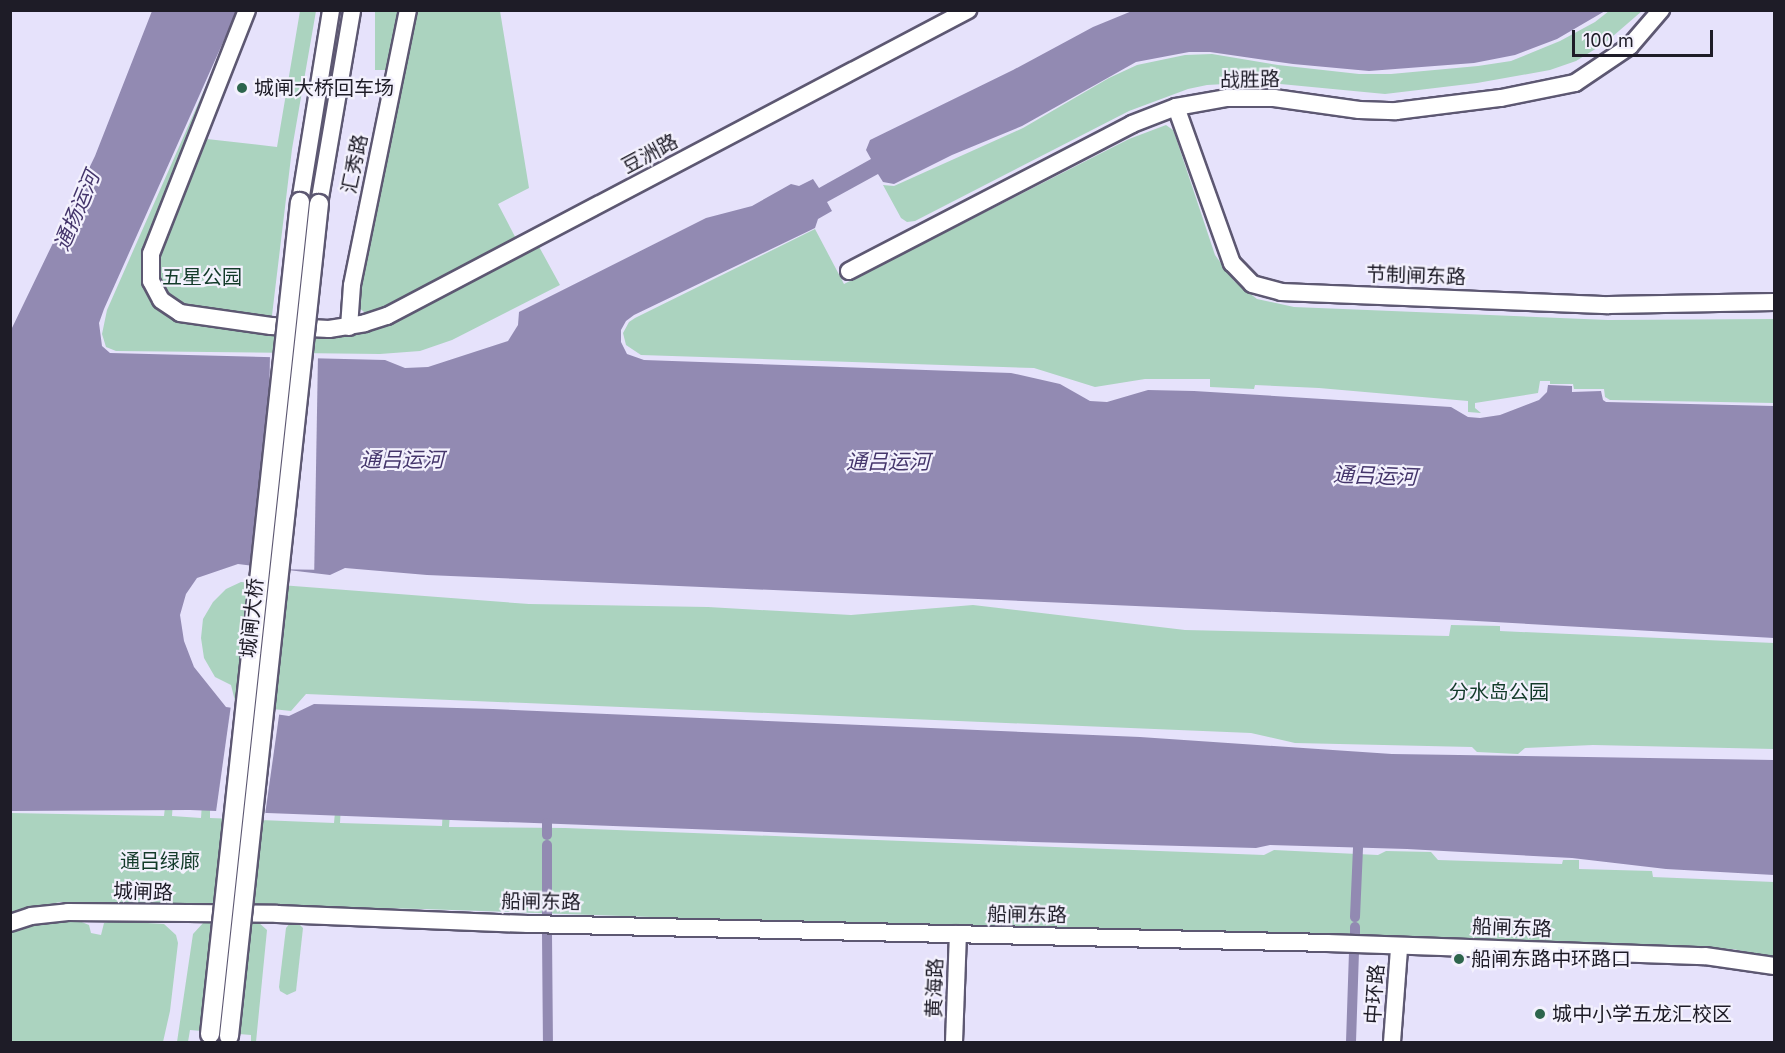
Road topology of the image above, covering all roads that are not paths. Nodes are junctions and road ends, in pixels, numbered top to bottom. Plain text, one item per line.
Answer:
1 (247, 10) edge
2 (331, 10) edge
3 (352, 10) edge
4 (408, 10) edge
5 (968, 10) edge
6 (1662, 10) edge
7 (1176, 107) junction
8 (300, 202) joint
9 (319, 204) joint
10 (849, 271) dead end
11 (1774, 302) edge
12 (349, 327) junction
13 (277, 914) joint
14 (10, 923) edge
15 (958, 934) junction
16 (1399, 948) junction
17 (1774, 966) edge
18 (210, 1034) dead end
19 (229, 1036) dead end
20 (954, 1042) edge
21 (1392, 1042) edge

1 - 12 street, 豆洲路
2 - 8 street
3 - 9 street
4 - 12 street, 汇秀路
5 - 12 street, 豆洲路
6 - 7 street, 战胜路
7 - 10 street, 战胜路
7 - 11 street, 节制闸东路
8 - 18 main road, 城闸大桥, bridge
9 - 19 main road, 城闸大桥, bridge
13 - 14 street, 城闸路
13 - 15 street, 船闸东路
15 - 16 street, 船闸东路
15 - 20 street, 黄海路
16 - 17 street, 船闸东路
16 - 21 street, 中环路

